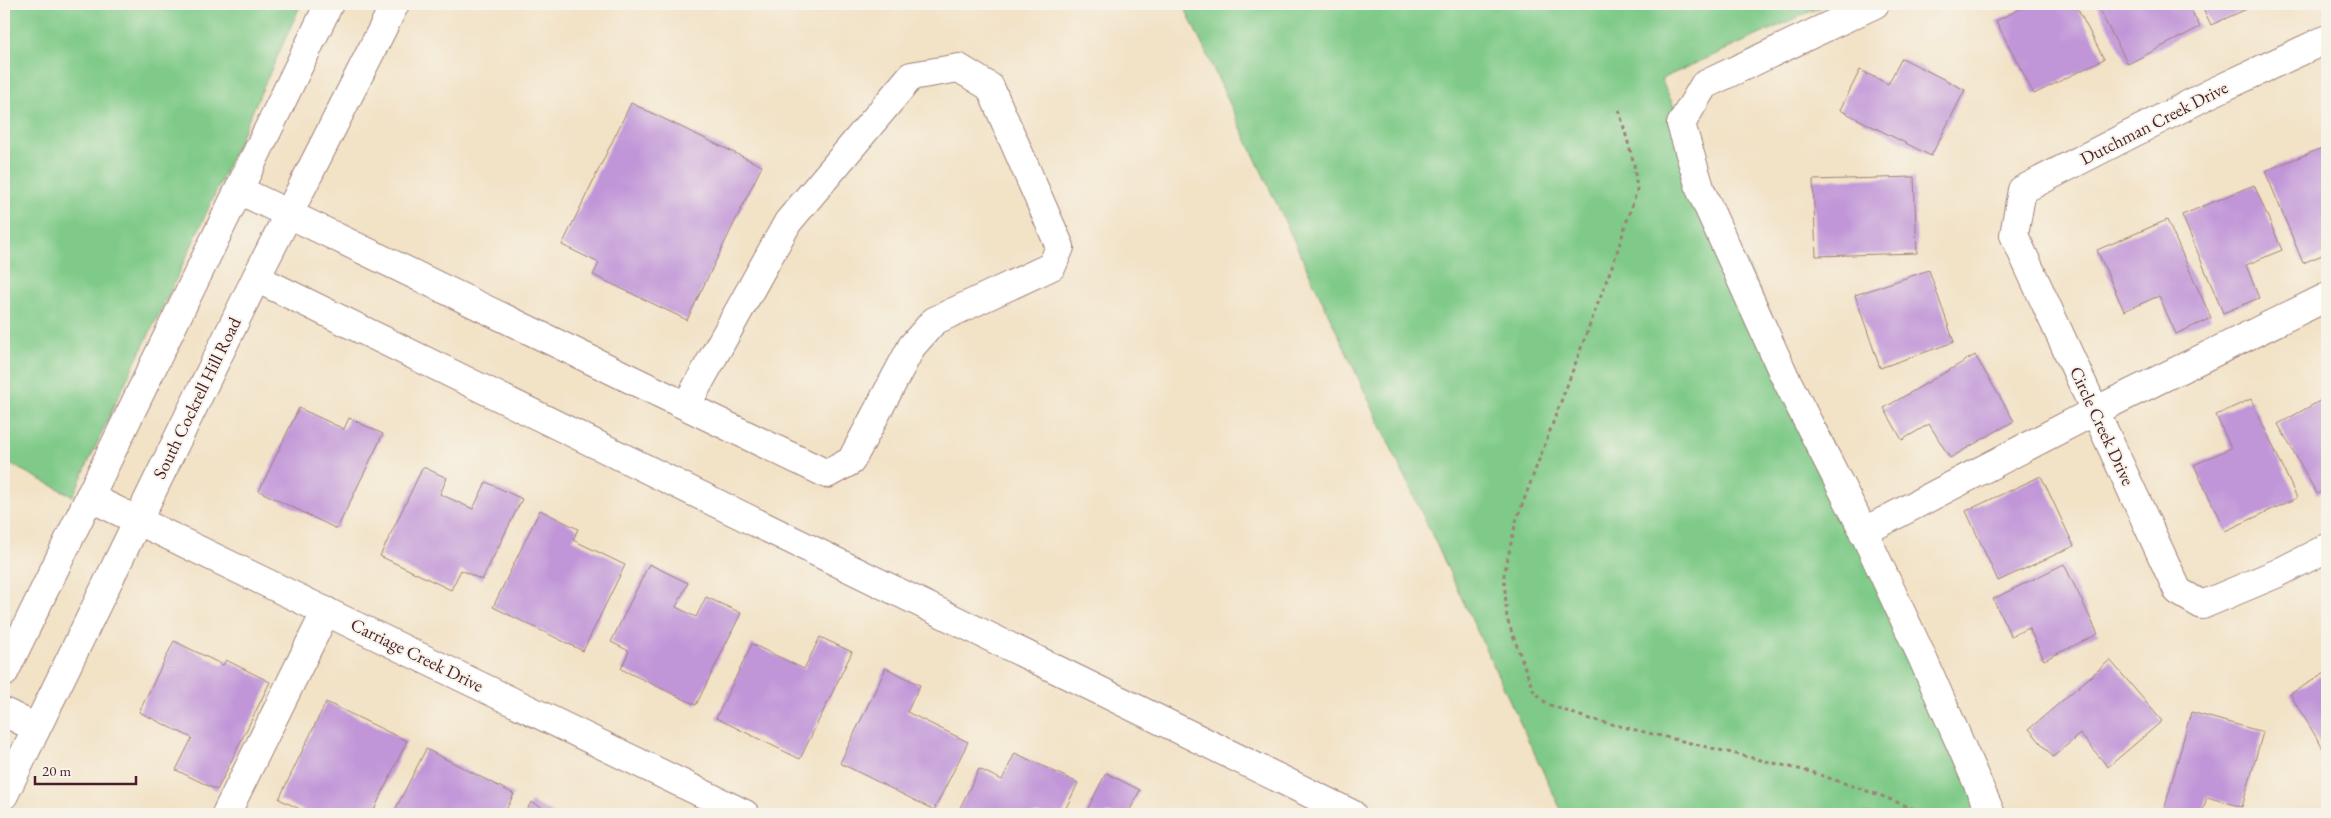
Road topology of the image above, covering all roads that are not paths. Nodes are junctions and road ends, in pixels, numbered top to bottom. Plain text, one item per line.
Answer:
1 (329, 4) edge
2 (395, 4) edge
3 (1875, 4) edge
4 (2327, 39) edge
5 (239, 190) junction
6 (289, 214) junction
7 (2014, 235) joint
8 (256, 278) junction
9 (2327, 298) edge
10 (686, 406) junction
11 (2095, 411) junction
12 (89, 497) junction
13 (137, 520) junction
14 (1863, 532) junction
15 (2327, 548) edge
16 (326, 611) junction
17 (4, 673) edge
18 (4, 712) edge
19 (36, 728) junction
20 (4, 795) edge
21 (226, 814) edge
22 (745, 814) edge
23 (1352, 814) edge
24 (1991, 814) edge

1 - 5 street
2 - 6 street, South Cockrell Hill Road
3 - 14 street
4 - 7 street, Dutchman Creek Drive
5 - 6 street
5 - 12 street
6 - 8 street, South Cockrell Hill Road
6 - 10 street
7 - 11 street, Circle Creek Drive
8 - 13 street, South Cockrell Hill Road
8 - 23 street
9 - 11 street
10 - 10 street
11 - 14 street
11 - 15 street, Circle Creek Drive
12 - 13 street, Carriage Creek Drive
12 - 17 street
13 - 16 street, Carriage Creek Drive
13 - 19 street, South Cockrell Hill Road
14 - 24 street
16 - 21 street
16 - 22 street, Carriage Creek Drive
18 - 19 street
19 - 20 street, South Cockrell Hill Road

